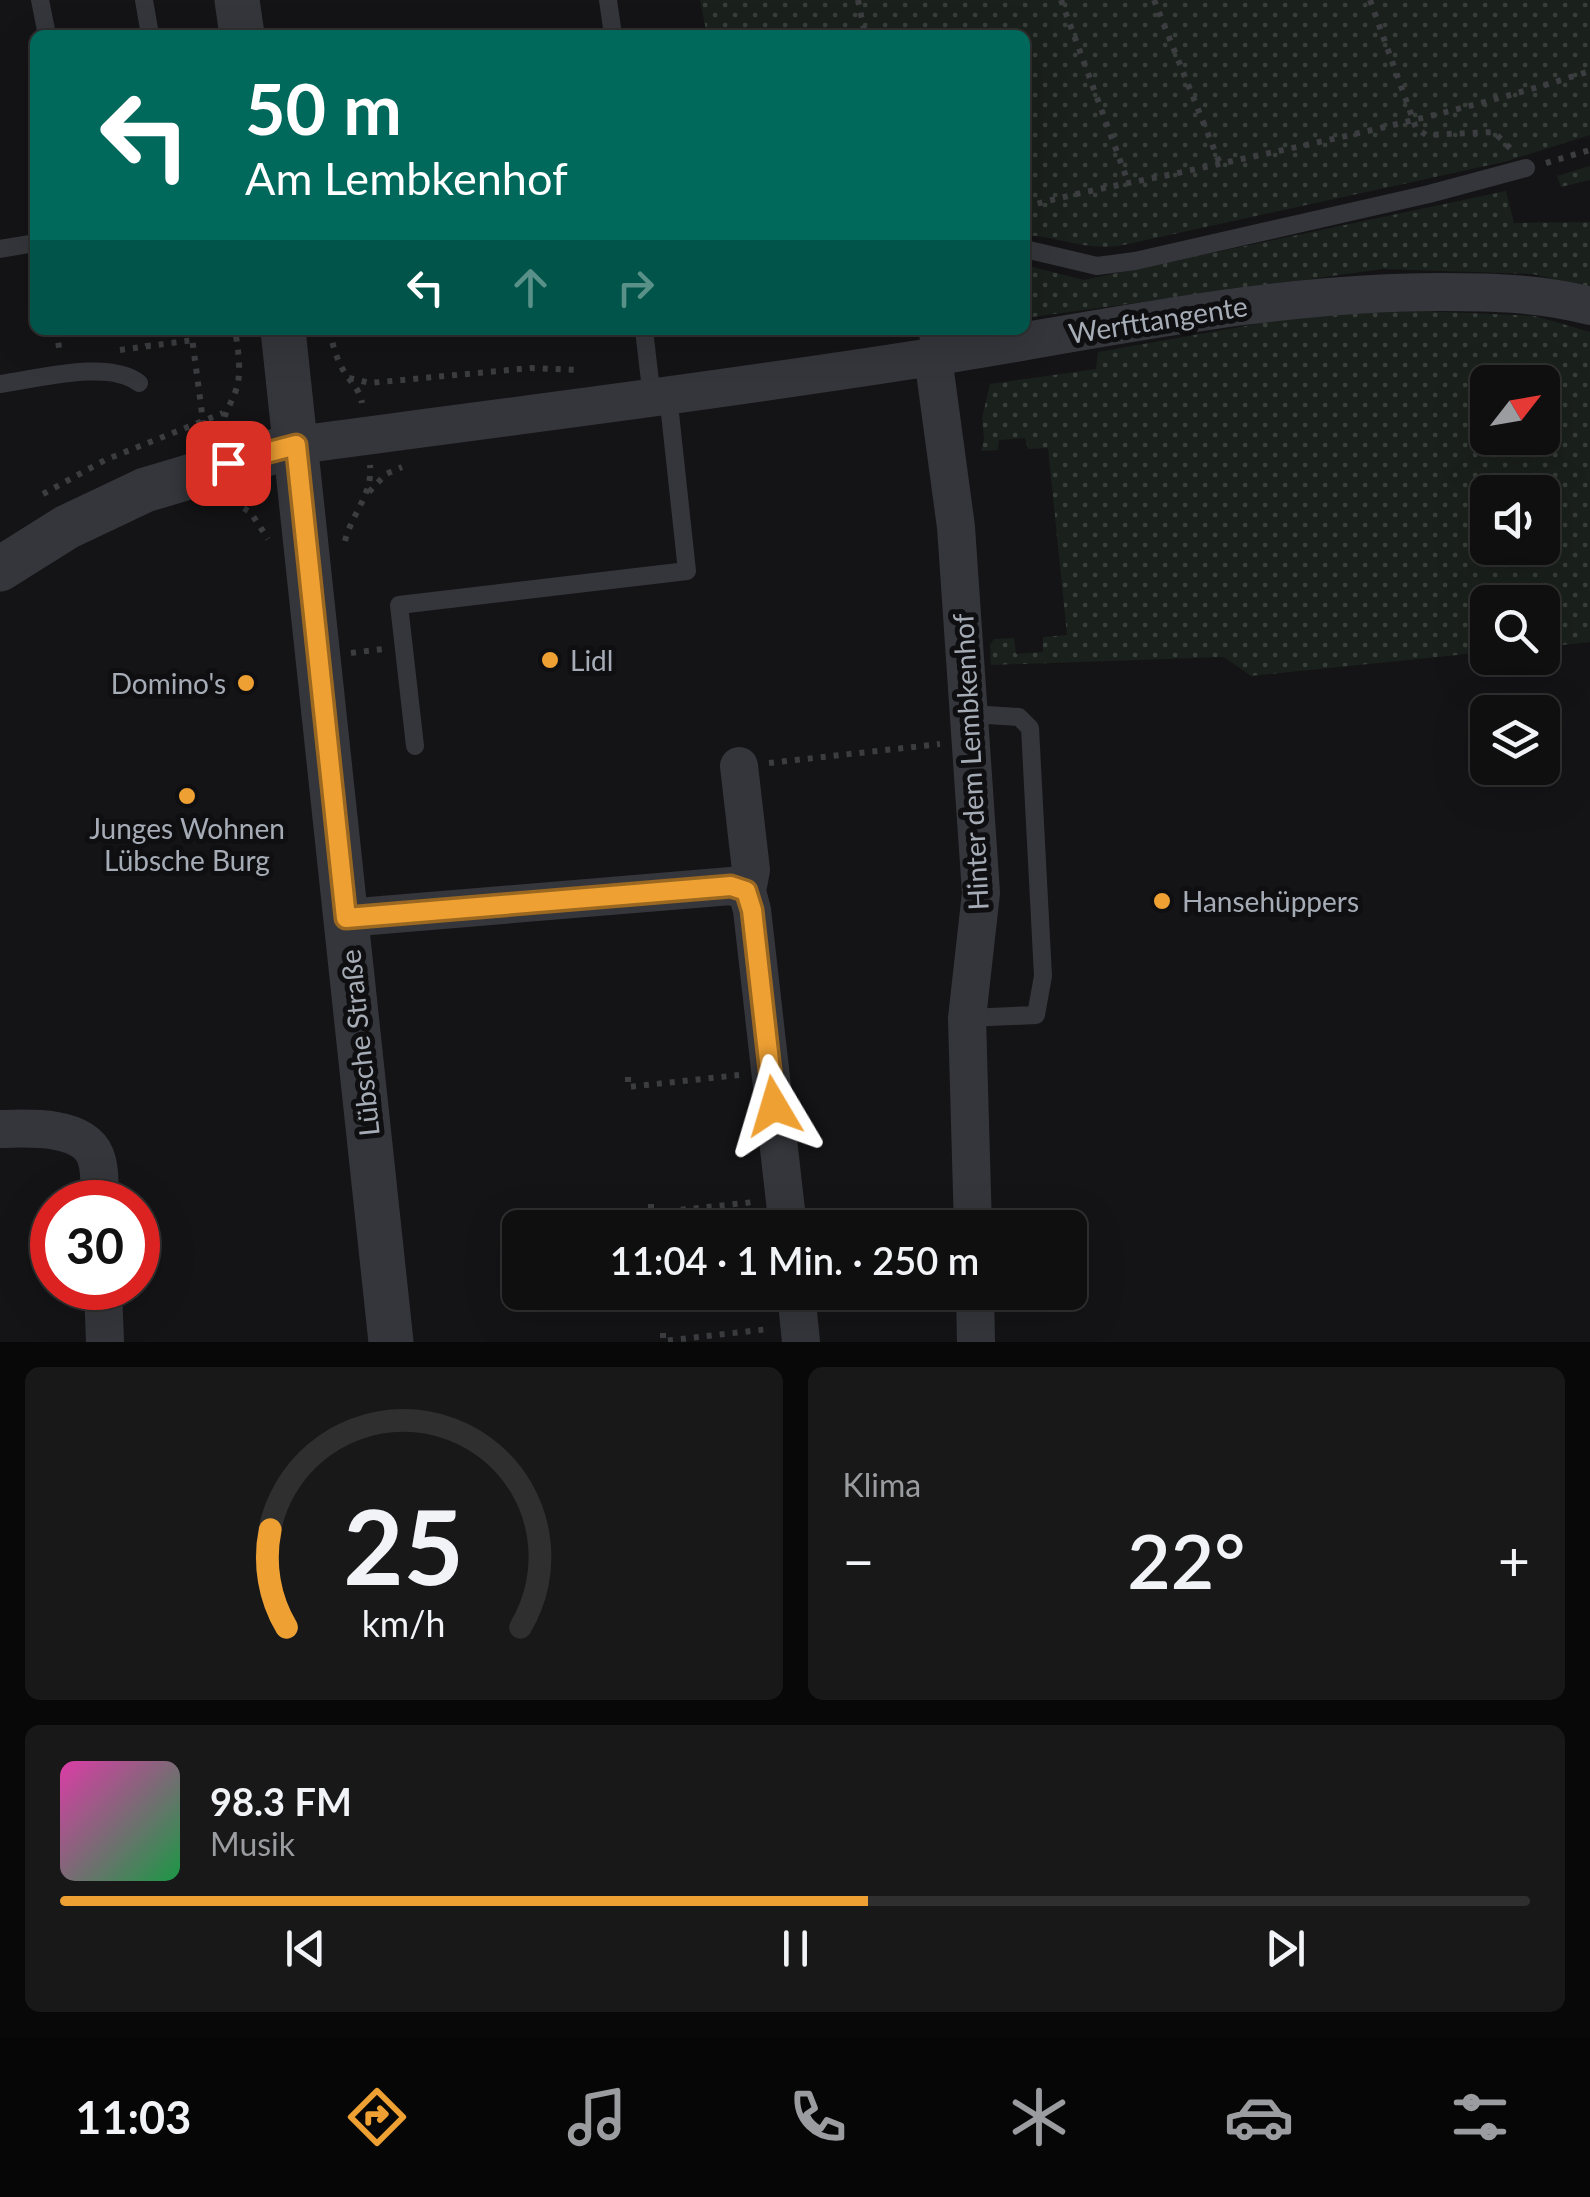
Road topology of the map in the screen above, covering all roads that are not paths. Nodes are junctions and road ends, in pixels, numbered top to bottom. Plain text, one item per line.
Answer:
1 (40, 0) edge
2 (144, 0) edge
3 (237, 0) edge
4 (608, 0) edge
5 (45, 30) edge
6 (149, 30) edge
7 (241, 30) edge
8 (611, 30) edge
9 (1526, 168) road end
10 (30, 244) edge
11 (0, 249) edge
12 (1030, 249) edge
13 (1590, 306) edge
14 (1030, 330) edge
15 (284, 335) edge
16 (645, 335) edge
17 (994, 335) edge
18 (930, 343) edge
19 (140, 383) dead end
20 (0, 384) edge
21 (656, 387) junction
22 (296, 445) junction
23 (0, 569) edge
24 (971, 727) junction
25 (415, 746) dead end
26 (739, 766) road end
27 (746, 891) junction
28 (346, 918) junction
29 (967, 1018) junction
30 (0, 1129) edge
31 (99, 1180) edge
32 (787, 1210) edge
33 (972, 1210) edge
34 (105, 1310) edge
35 (975, 1310) edge
36 (106, 1342) edge
37 (391, 1342) edge
38 (976, 1342) edge

1 - 5 lane
2 - 6 lane
3 - 7 street
4 - 8 lane
9 - 12 lane
10 - 11 lane
13 - 14 street, Werfttangente
15 - 22 street, Lübsche Straße
16 - 21 lane
17 - 18 street, Werfttangente
18 - 21 street, Werfttangente
18 - 24 street, Hinter dem Lembkenhof
19 - 20 lane
21 - 22 street
21 - 25 lane
22 - 23 street
22 - 28 street, Lübsche Straße
24 - 29 street, Hinter dem Lembkenhof
24 - 29 lane
26 - 27 street
27 - 28 street
27 - 32 street
28 - 37 street, Lübsche Straße
29 - 33 street, Hinter dem Lembkenhof
30 - 31 street
34 - 36 street
35 - 38 street

